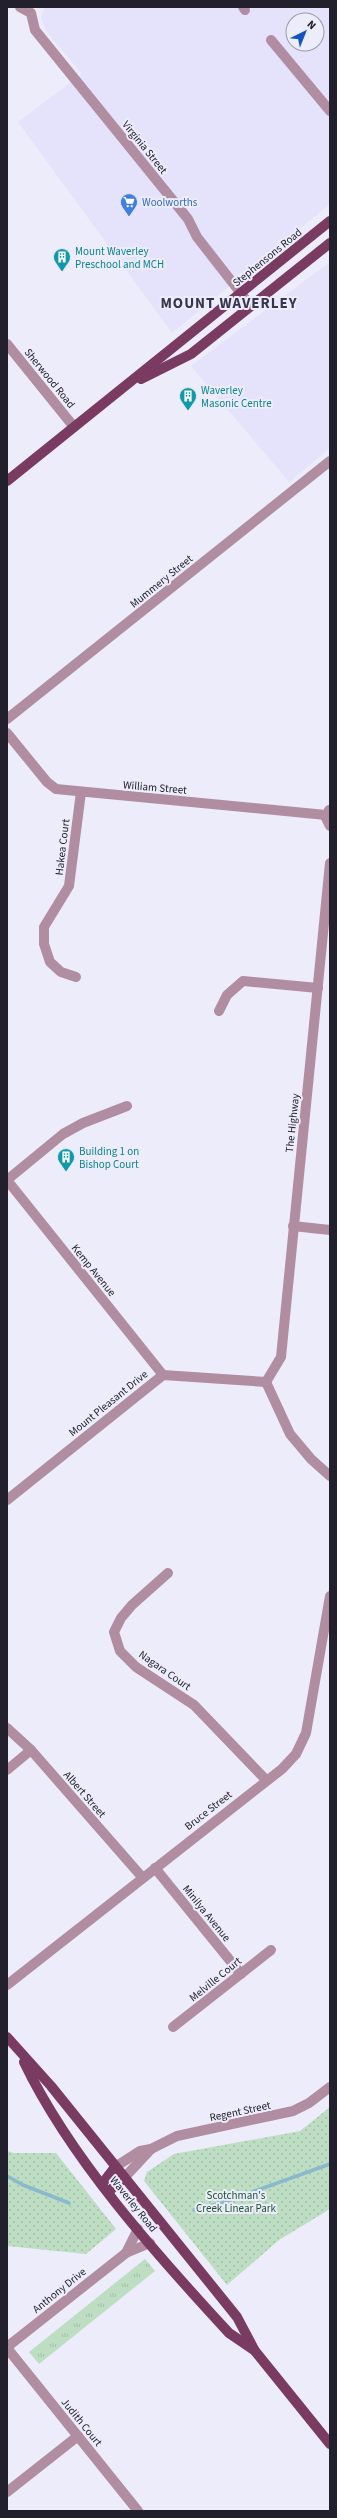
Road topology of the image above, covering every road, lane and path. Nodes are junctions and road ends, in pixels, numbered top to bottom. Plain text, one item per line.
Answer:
1 (20, 7) edge
2 (32, 10) edge
3 (271, 40) dead end
4 (330, 111) edge
5 (330, 221) edge
6 (330, 243) edge
7 (241, 293) junction
8 (250, 305) junction
9 (180, 341) junction
10 (7, 344) edge
11 (191, 354) junction
12 (126, 387) junction
13 (74, 427) junction
14 (330, 461) edge
15 (7, 481) edge
16 (7, 720) edge
17 (7, 732) edge
18 (81, 792) junction
19 (328, 812) edge
20 (330, 826) edge
21 (330, 863) edge
22 (76, 977) dead end
23 (318, 988) junction
24 (219, 1011) dead end
25 (127, 1106) dead end
26 (7, 1180) edge
27 (293, 1226) junction
28 (330, 1230) edge
29 (163, 1374) junction
30 (266, 1382) junction
31 (330, 1476) edge
32 (7, 1500) edge
33 (168, 1573) dead end
34 (330, 1596) edge
35 (7, 1728) edge
36 (31, 1750) junction
37 (7, 1770) edge
38 (266, 1780) junction
39 (155, 1868) junction
40 (142, 1877) junction
41 (271, 1950) dead end
42 (241, 1974) junction
43 (7, 1985) edge
44 (174, 2027) dead end
45 (7, 2038) edge
46 (19, 2053) junction
47 (330, 2087) edge
48 (151, 2149) junction
49 (115, 2167) junction
50 (124, 2178) junction
51 (105, 2188) junction
52 (138, 2229) junction
53 (150, 2243) junction
54 (126, 2253) junction
55 (7, 2347) edge
56 (255, 2351) junction
57 (78, 2436) junction
58 (330, 2444) edge
59 (7, 2492) edge
60 (138, 2511) edge

1 - 2 street, Virginia Street
2 - 7 street, Virginia Street
3 - 4 street
5 - 7 main road, Stephensons Road
6 - 8 main road, Stephensons Road
7 - 8 street, Virginia Street
7 - 9 main road, Stephensons Road
8 - 11 main road, Stephensons Road
9 - 11 main road
9 - 12 main road, Stephensons Road
10 - 13 street, Sherwood Road
11 - 12 main road, Stephensons Road
12 - 13 main road, Stephensons Road
13 - 15 main road, Stephensons Road
14 - 16 street, Mummery Street
16 - 17 street
17 - 18 street, William Street
18 - 19 street, William Street
18 - 22 street, Hakea Court
19 - 20 street
21 - 23 street, The Highway
23 - 24 street
23 - 27 street, The Highway
25 - 26 street
26 - 29 street, Kemp Avenue
27 - 28 street
27 - 30 street, The Highway
29 - 30 street, Mount Pleasant Drive
29 - 32 street, Mount Pleasant Drive
30 - 31 street
33 - 38 street, Nagara Court
34 - 38 street, Bruce Street
35 - 36 street, Albert Street
36 - 37 street
36 - 40 street, Albert Street
38 - 39 street, Bruce Street
39 - 40 street, Bruce Street
39 - 42 street, Minilya Avenue
40 - 43 street, Bruce Street
41 - 42 street, Melville Court
42 - 44 street, Melville Court
45 - 46 main road, Waverley Road
46 - 49 main road, Waverley Road
46 - 51 main road, Waverley Road
47 - 48 street, Regent Street
48 - 49 street, Regent Street
48 - 50 street, Regent Street
49 - 50 main road, Waverley Road
49 - 51 main road
50 - 51 main road
50 - 56 main road, Waverley Road
51 - 52 main road, Waverley Road
52 - 53 main road, Waverley Road
52 - 54 street, Anthony Drive
53 - 54 street, Anthony Drive
53 - 56 main road, Waverley Road
54 - 55 street, Anthony Drive
55 - 57 street, Judith Court
56 - 58 main road, Waverley Road
57 - 59 street
57 - 60 street, Judith Court

